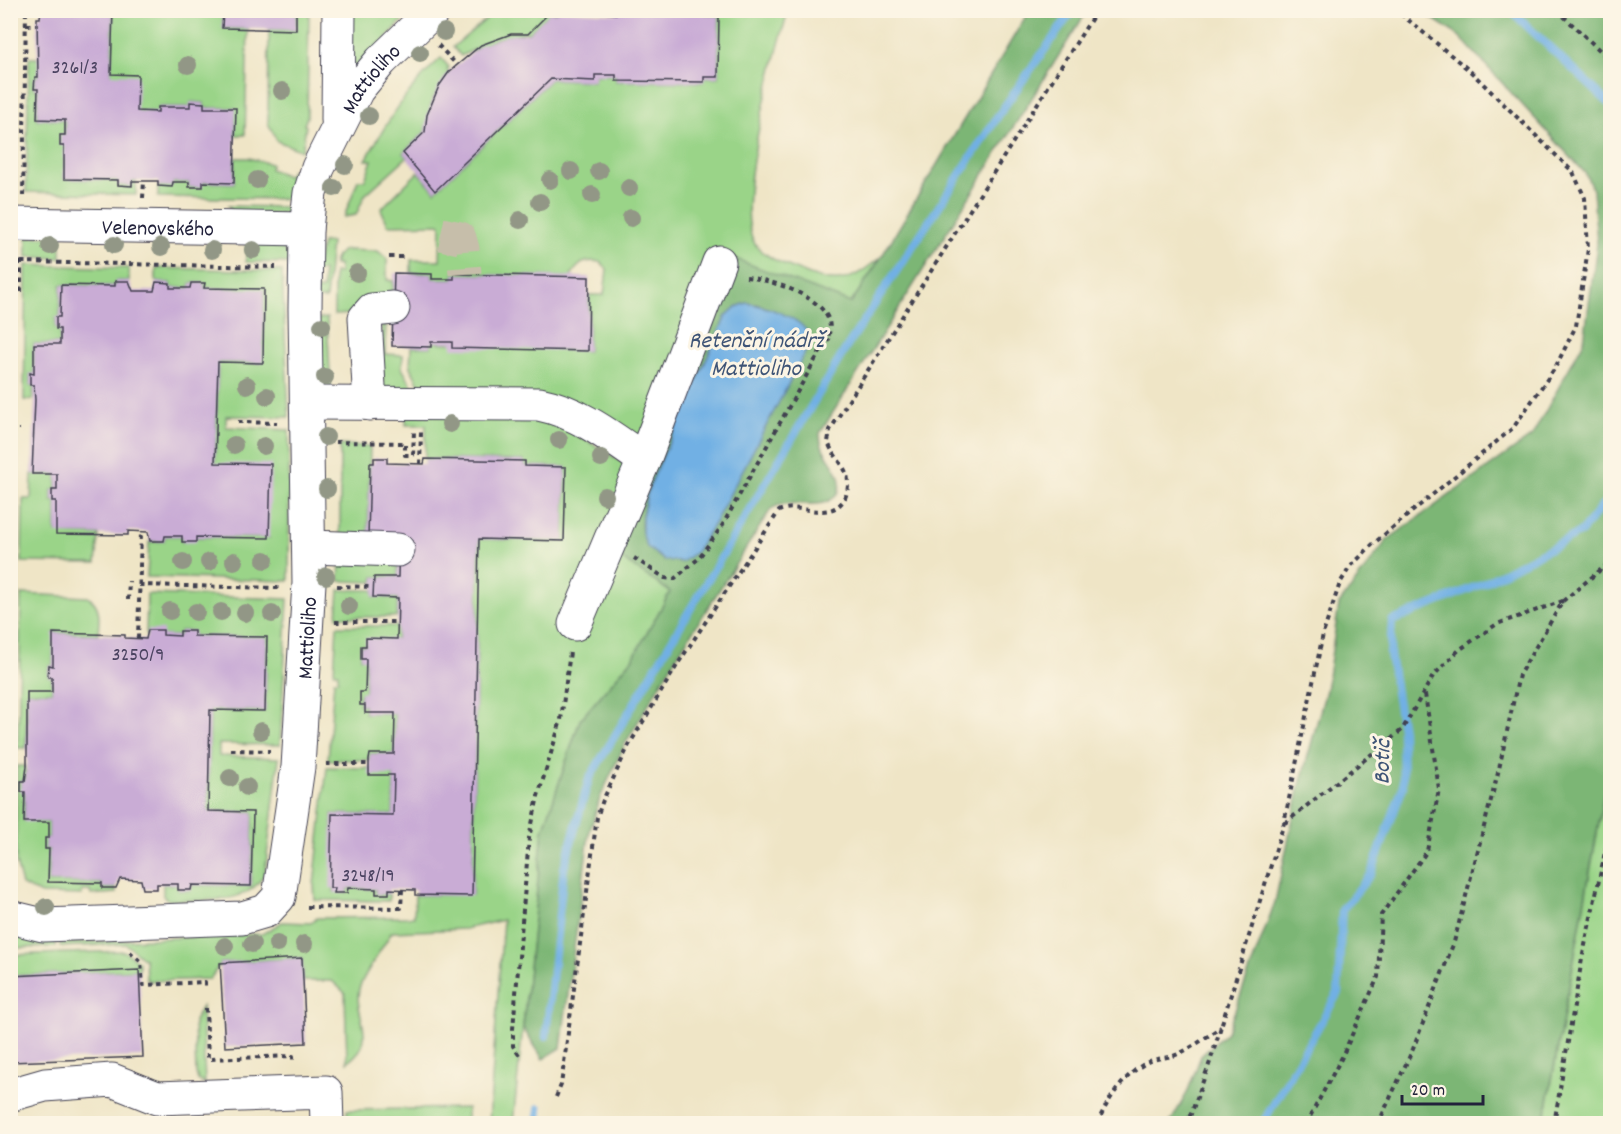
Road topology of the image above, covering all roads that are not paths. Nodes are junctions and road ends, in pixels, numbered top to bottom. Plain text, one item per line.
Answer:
1 (339, 10) edge
2 (434, 26) edge
3 (338, 126) junction
4 (18, 227) edge
5 (306, 229) junction
6 (716, 270) road end
7 (393, 308) dead end
8 (307, 403) junction
9 (370, 404) junction
10 (644, 460) junction
11 (310, 547) junction
12 (398, 550) dead end
13 (575, 624) road end
14 (21, 921) edge
15 (10, 1095) edge
16 (327, 1124) edge

1 - 3 street, Mattioliho
2 - 3 street, Mattioliho
3 - 5 street, Mattioliho
4 - 5 street, Velenovského
5 - 8 street, Mattioliho
6 - 10 street
7 - 9 street
8 - 9 street
8 - 11 street, Mattioliho
9 - 10 street
10 - 13 street
11 - 12 street
11 - 14 street, Mattioliho
15 - 16 street

